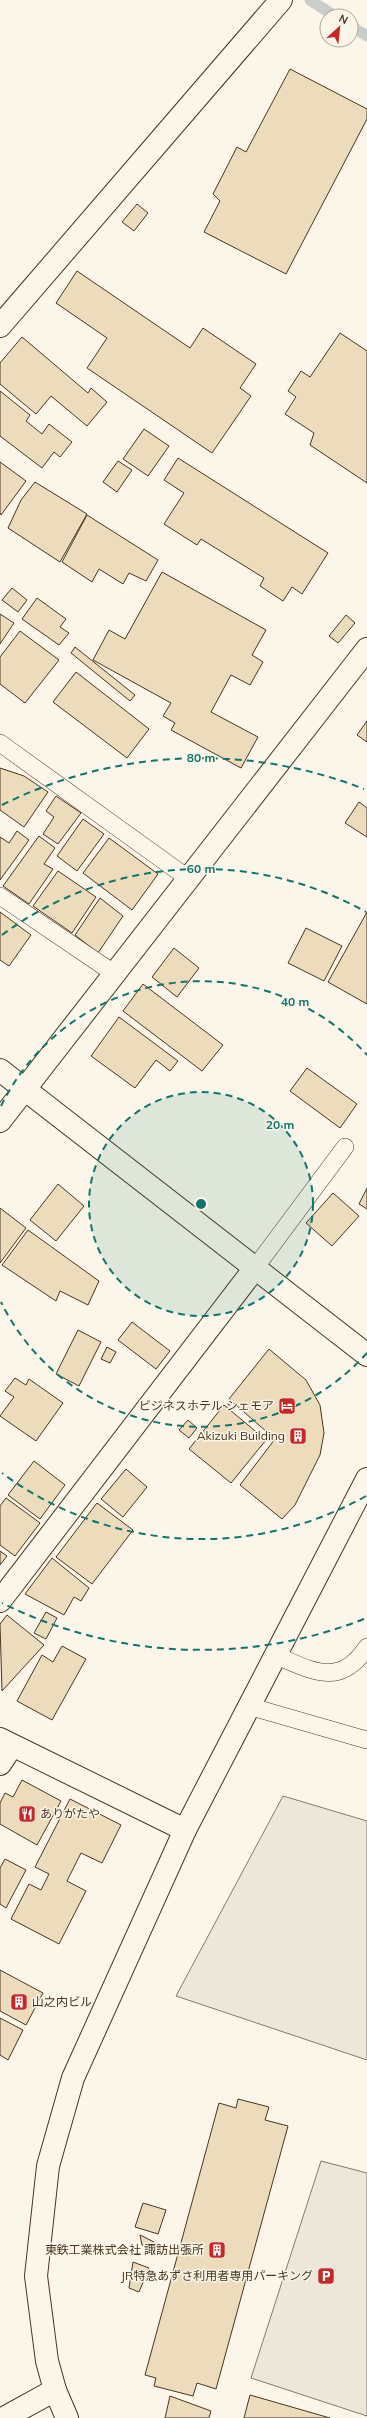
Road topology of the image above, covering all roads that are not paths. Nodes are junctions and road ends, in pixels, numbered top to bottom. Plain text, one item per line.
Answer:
1 (281, 1) edge
2 (0, 326) edge
3 (367, 649) edge
4 (0, 743) edge
5 (189, 879) junction
6 (0, 896) edge
7 (115, 974) junction
8 (0, 1070) edge
9 (25, 1090) junction
10 (0, 1122) edge
11 (345, 1147) dead end
12 (255, 1268) junction
13 (367, 1354) edge
14 (367, 1479) edge
15 (0, 1601) edge
16 (367, 1647) edge
17 (277, 1656) junction
18 (248, 1706) junction
19 (367, 1740) edge
20 (6, 1743) edge
21 (0, 1764) edge
22 (185, 1830) junction
23 (55, 2390) junction
24 (4, 2418) edge
25 (67, 2418) edge

1 - 2 street
3 - 5 street
4 - 5 lane
5 - 7 street
6 - 7 lane
7 - 9 street
8 - 9 street
9 - 10 street
9 - 12 street
11 - 12 lane
12 - 13 street
12 - 15 street
14 - 17 street
16 - 17 lane
17 - 18 street
18 - 19 lane
18 - 22 street
20 - 21 street
20 - 22 street
22 - 23 street
23 - 24 street
23 - 25 street

